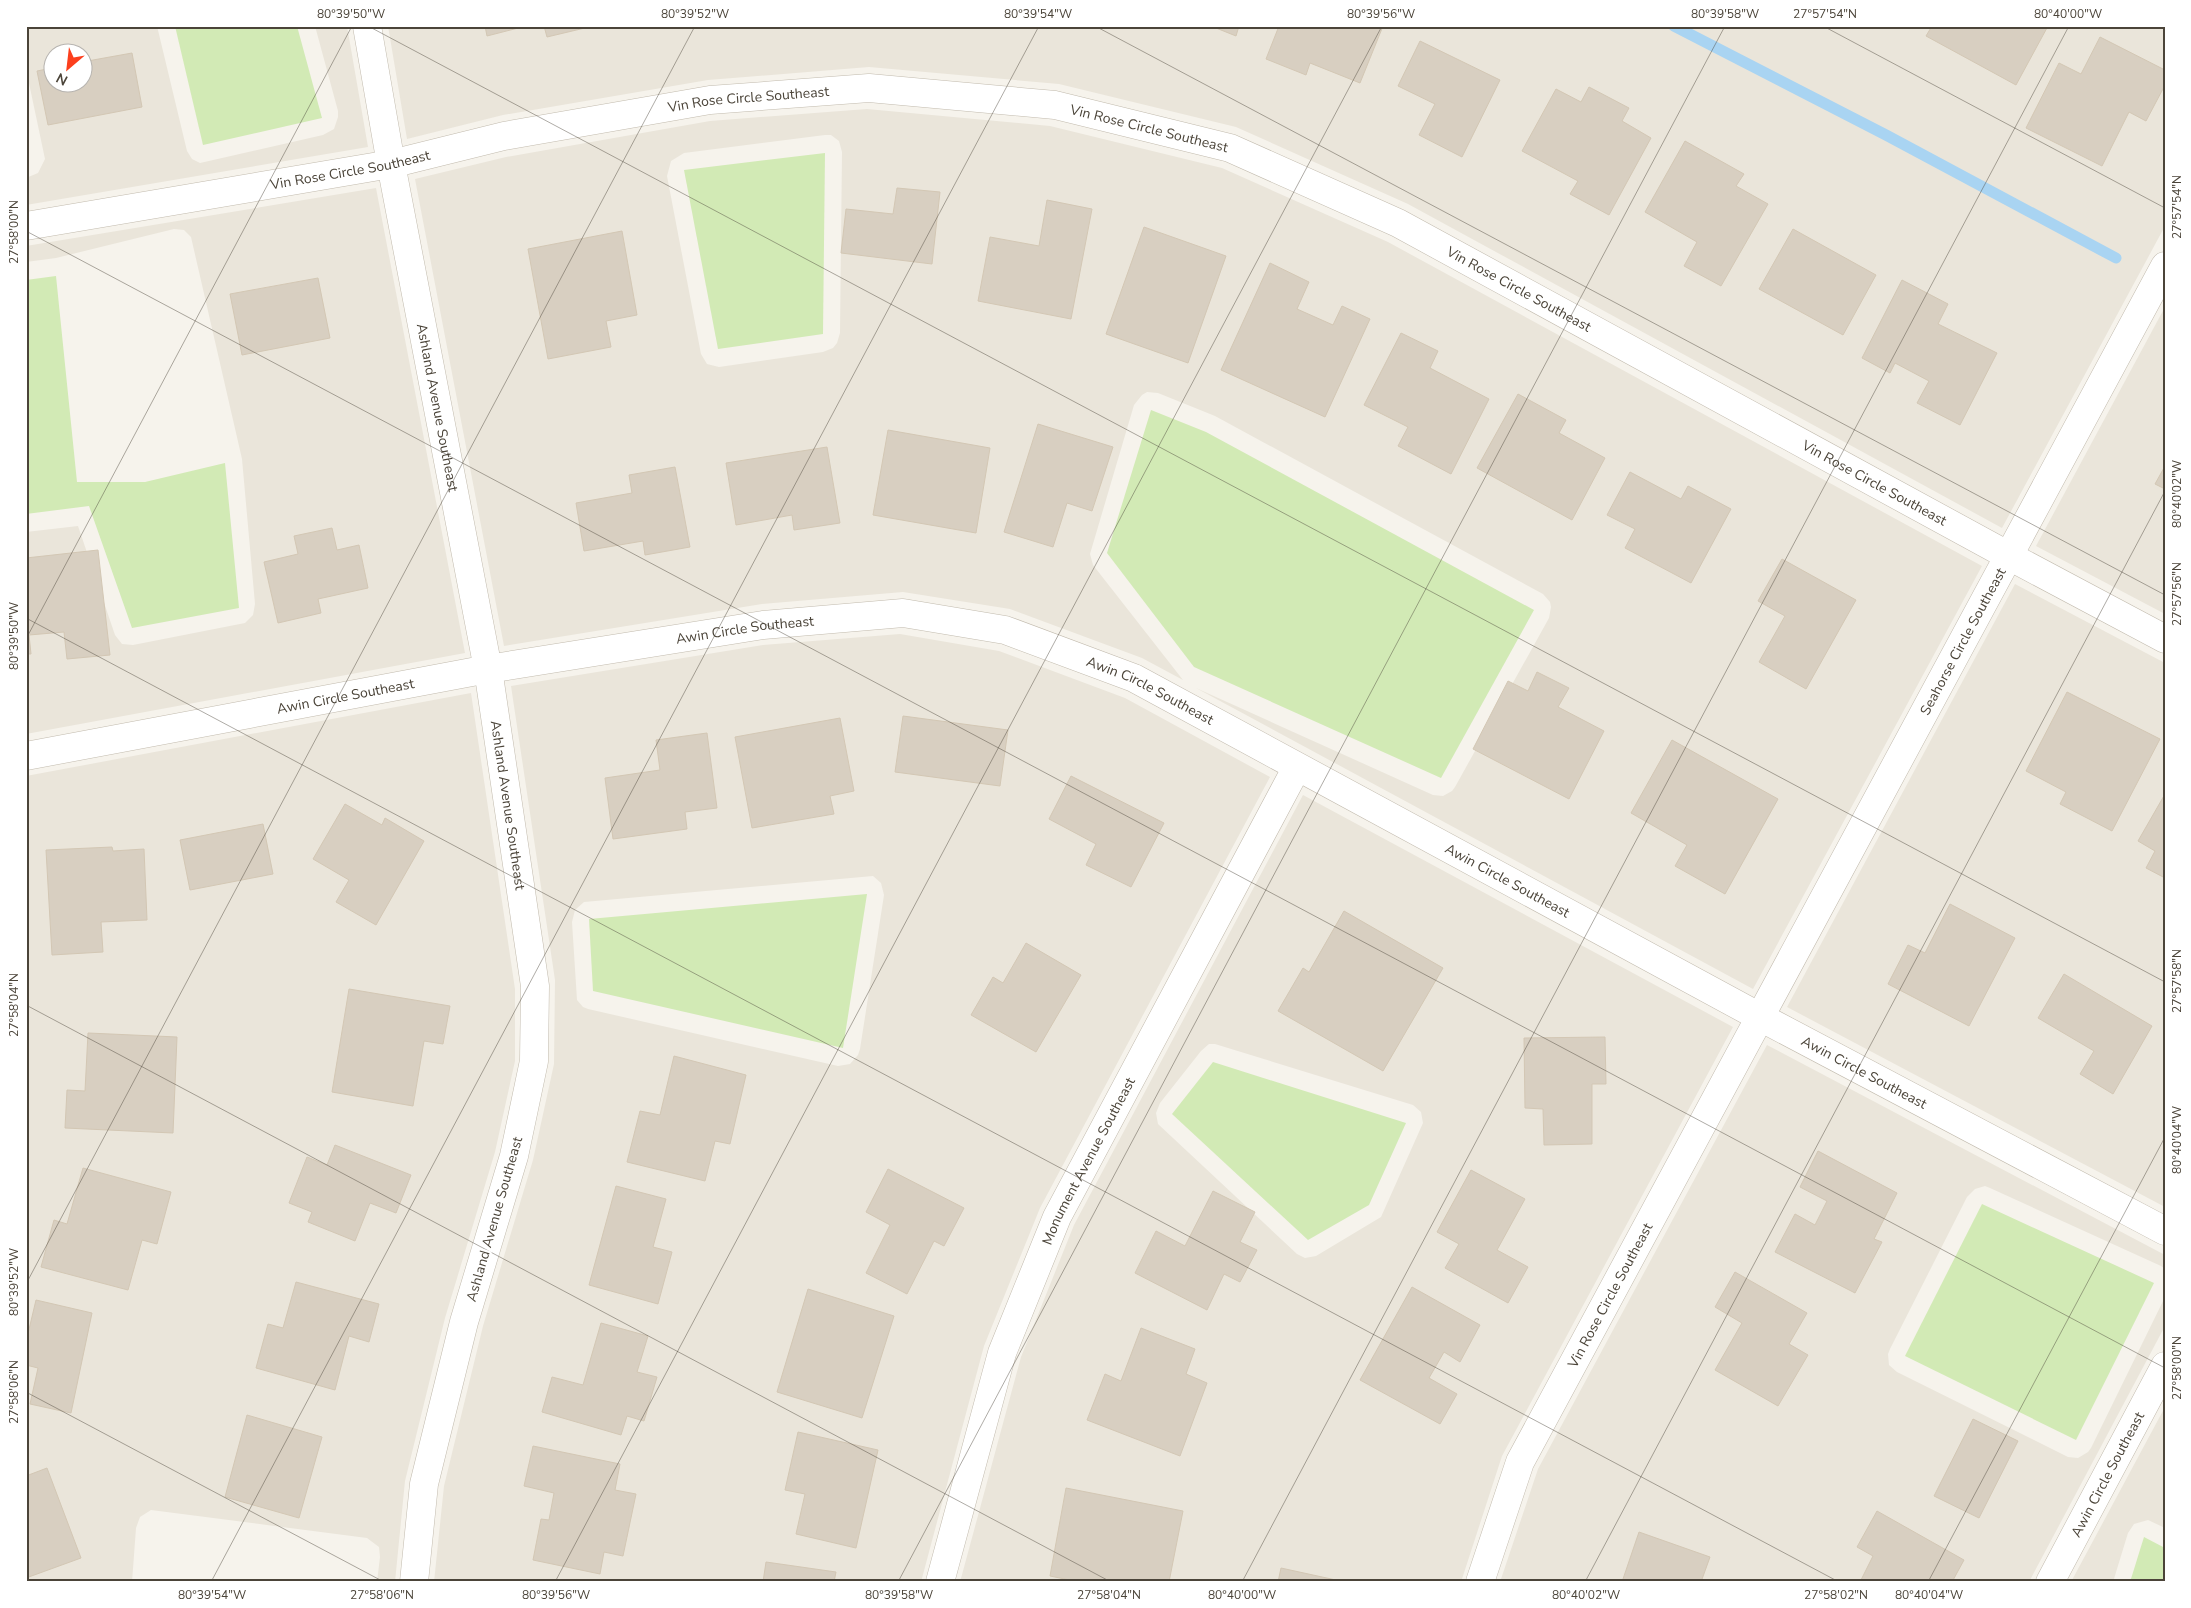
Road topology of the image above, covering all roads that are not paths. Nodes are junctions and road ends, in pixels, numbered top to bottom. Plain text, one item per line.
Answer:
1 (367, 26) edge
2 (391, 164) junction
3 (26, 226) edge
4 (2165, 266) edge
5 (2008, 556) junction
6 (2165, 639) edge
7 (488, 669) junction
8 (26, 756) edge
9 (1297, 767) junction
10 (1760, 1017) junction
11 (2165, 1231) edge
12 (2165, 1366) edge
13 (414, 1582) edge
14 (940, 1582) edge
15 (1480, 1582) edge
16 (2050, 1582) edge

1 - 2 street, Ashland Avenue Southeast
2 - 3 street, Vin Rose Circle Southeast
2 - 5 street, Vin Rose Circle Southeast
2 - 7 street, Ashland Avenue Southeast
4 - 5 street, Seahorse Circle Southeast
5 - 6 street, Vin Rose Circle Southeast
5 - 10 street, Seahorse Circle Southeast
7 - 8 street, Awin Circle Southeast
7 - 9 street, Awin Circle Southeast
7 - 13 street, Ashland Avenue Southeast
9 - 10 street, Awin Circle Southeast
9 - 14 street, Monument Avenue Southeast
10 - 11 street, Awin Circle Southeast
10 - 15 street, Vin Rose Circle Southeast
12 - 16 street, Awin Circle Southeast

